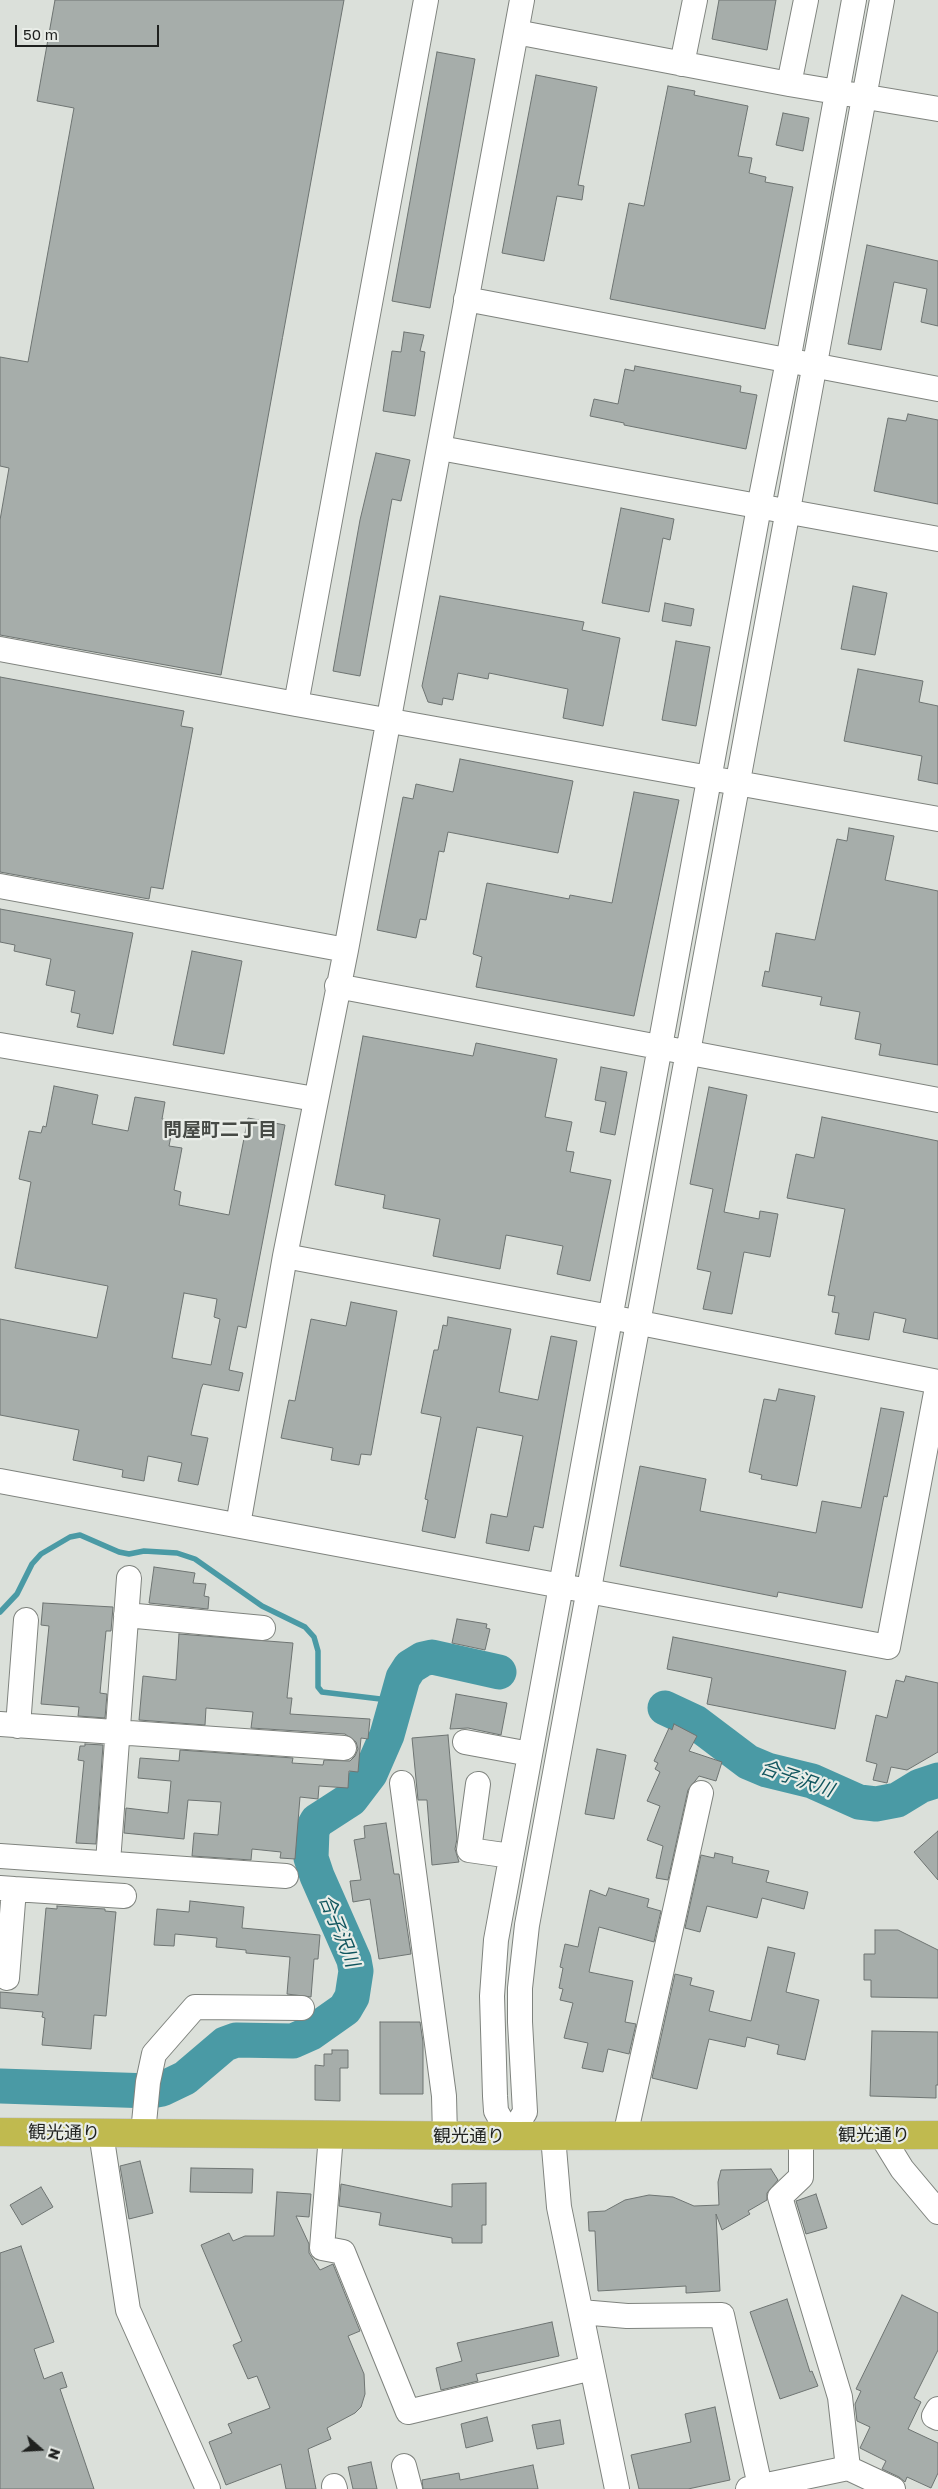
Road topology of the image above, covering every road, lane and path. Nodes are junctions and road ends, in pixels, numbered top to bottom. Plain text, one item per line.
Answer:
1 (426, 0) edge
2 (522, 0) edge
3 (695, 0) edge
4 (806, 0) edge
5 (854, 0) edge
6 (882, 0) edge
7 (516, 32) junction
8 (682, 64) junction
9 (789, 84) junction
10 (838, 91) junction
11 (864, 95) junction
12 (938, 109) edge
13 (466, 299) junction
14 (788, 361) junction
15 (815, 367) junction
16 (938, 389) edge
17 (440, 448) junction
18 (759, 506) junction
19 (787, 511) junction
20 (938, 539) edge
21 (0, 649) edge
22 (296, 704) junction
23 (388, 722) junction
24 (709, 777) junction
25 (737, 782) junction
26 (938, 819) edge
27 (0, 886) edge
28 (346, 950) junction
29 (337, 986) junction
30 (0, 1045) edge
31 (659, 1047) junction
32 (686, 1053) junction
33 (314, 1099) junction
34 (938, 1100) edge
35 (285, 1256) junction
36 (610, 1317) junction
37 (638, 1323) junction
38 (938, 1382) edge
39 (0, 1481) edge
40 (238, 1525) junction
41 (129, 1578) dead end
42 (560, 1587) junction
43 (587, 1592) junction
44 (126, 1615) junction
45 (26, 1620) dead end
46 (263, 1628) dead end
47 (9, 1725) edge
48 (118, 1733) junction
49 (465, 1742) dead end
50 (344, 1748) dead end
51 (530, 1754) junction
52 (402, 1783) dead end
53 (478, 1784) dead end
54 (701, 1793) dead end
55 (0, 1856) edge
56 (511, 1856) junction
57 (108, 1862) junction
58 (286, 1876) dead end
59 (7, 1888) edge
60 (124, 1896) dead end
61 (7, 1978) dead end
62 (302, 2008) dead end
63 (0, 2132) edge
64 (101, 2133) junction
65 (143, 2134) junction
66 (801, 2134) junction
67 (331, 2135) junction
68 (881, 2135) junction
69 (938, 2135) edge
70 (445, 2136) junction
71 (510, 2136) junction
72 (553, 2136) junction
73 (625, 2136) junction
74 (938, 2212) edge
75 (581, 2312) junction
76 (592, 2368) junction
77 (938, 2409) edge
78 (938, 2418) edge
79 (404, 2466) dead end
80 (848, 2468) junction
81 (754, 2488) edge
82 (208, 2489) edge
83 (410, 2489) edge
84 (617, 2489) edge
85 (893, 2489) edge

1 - 22 street
2 - 7 street
3 - 8 street
4 - 9 street
5 - 10 street
6 - 11 street
7 - 8 street
7 - 13 street
8 - 9 street
9 - 10 street
10 - 11 street
10 - 14 street
11 - 12 street
11 - 15 street
13 - 14 street
13 - 17 street
14 - 15 street
14 - 18 street
15 - 16 street
15 - 19 street
17 - 18 street
17 - 23 street
18 - 19 street
18 - 24 street
19 - 20 street
19 - 25 street
21 - 22 street
22 - 23 street
23 - 24 street
23 - 28 street
24 - 25 street
24 - 31 street
25 - 26 street
25 - 32 street
27 - 28 street
28 - 29 street
29 - 31 street
29 - 33 street
30 - 33 street
31 - 32 street
31 - 36 street
32 - 34 street
32 - 37 street
33 - 35 street
35 - 36 street
35 - 40 street
36 - 37 street
36 - 42 street
37 - 38 street
37 - 43 street
38 - 43 street
39 - 40 street
40 - 42 street
41 - 44 street
42 - 43 street
42 - 51 street
43 - 71 street
44 - 46 street
44 - 48 street
45 - 47 street
47 - 48 street
48 - 50 street
48 - 57 street
49 - 51 street
51 - 56 street
52 - 70 street
53 - 56 street
54 - 73 street
55 - 57 street
56 - 71 street
57 - 58 street
59 - 60 street
59 - 61 street
62 - 65 street
63 - 64 highway, 観光通り
64 - 65 highway, 観光通り
64 - 82 street
65 - 67 highway, 観光通り
66 - 68 highway, 観光通り
66 - 73 highway, 観光通り
66 - 80 street
67 - 70 highway, 観光通り
67 - 76 street
68 - 69 highway, 観光通り
68 - 74 street
70 - 71 highway, 観光通り
71 - 72 highway, 観光通り
72 - 73 highway, 観光通り
72 - 75 street
75 - 76 street
75 - 81 street
76 - 84 street
77 - 78 street
79 - 83 street
80 - 81 street
80 - 85 street

